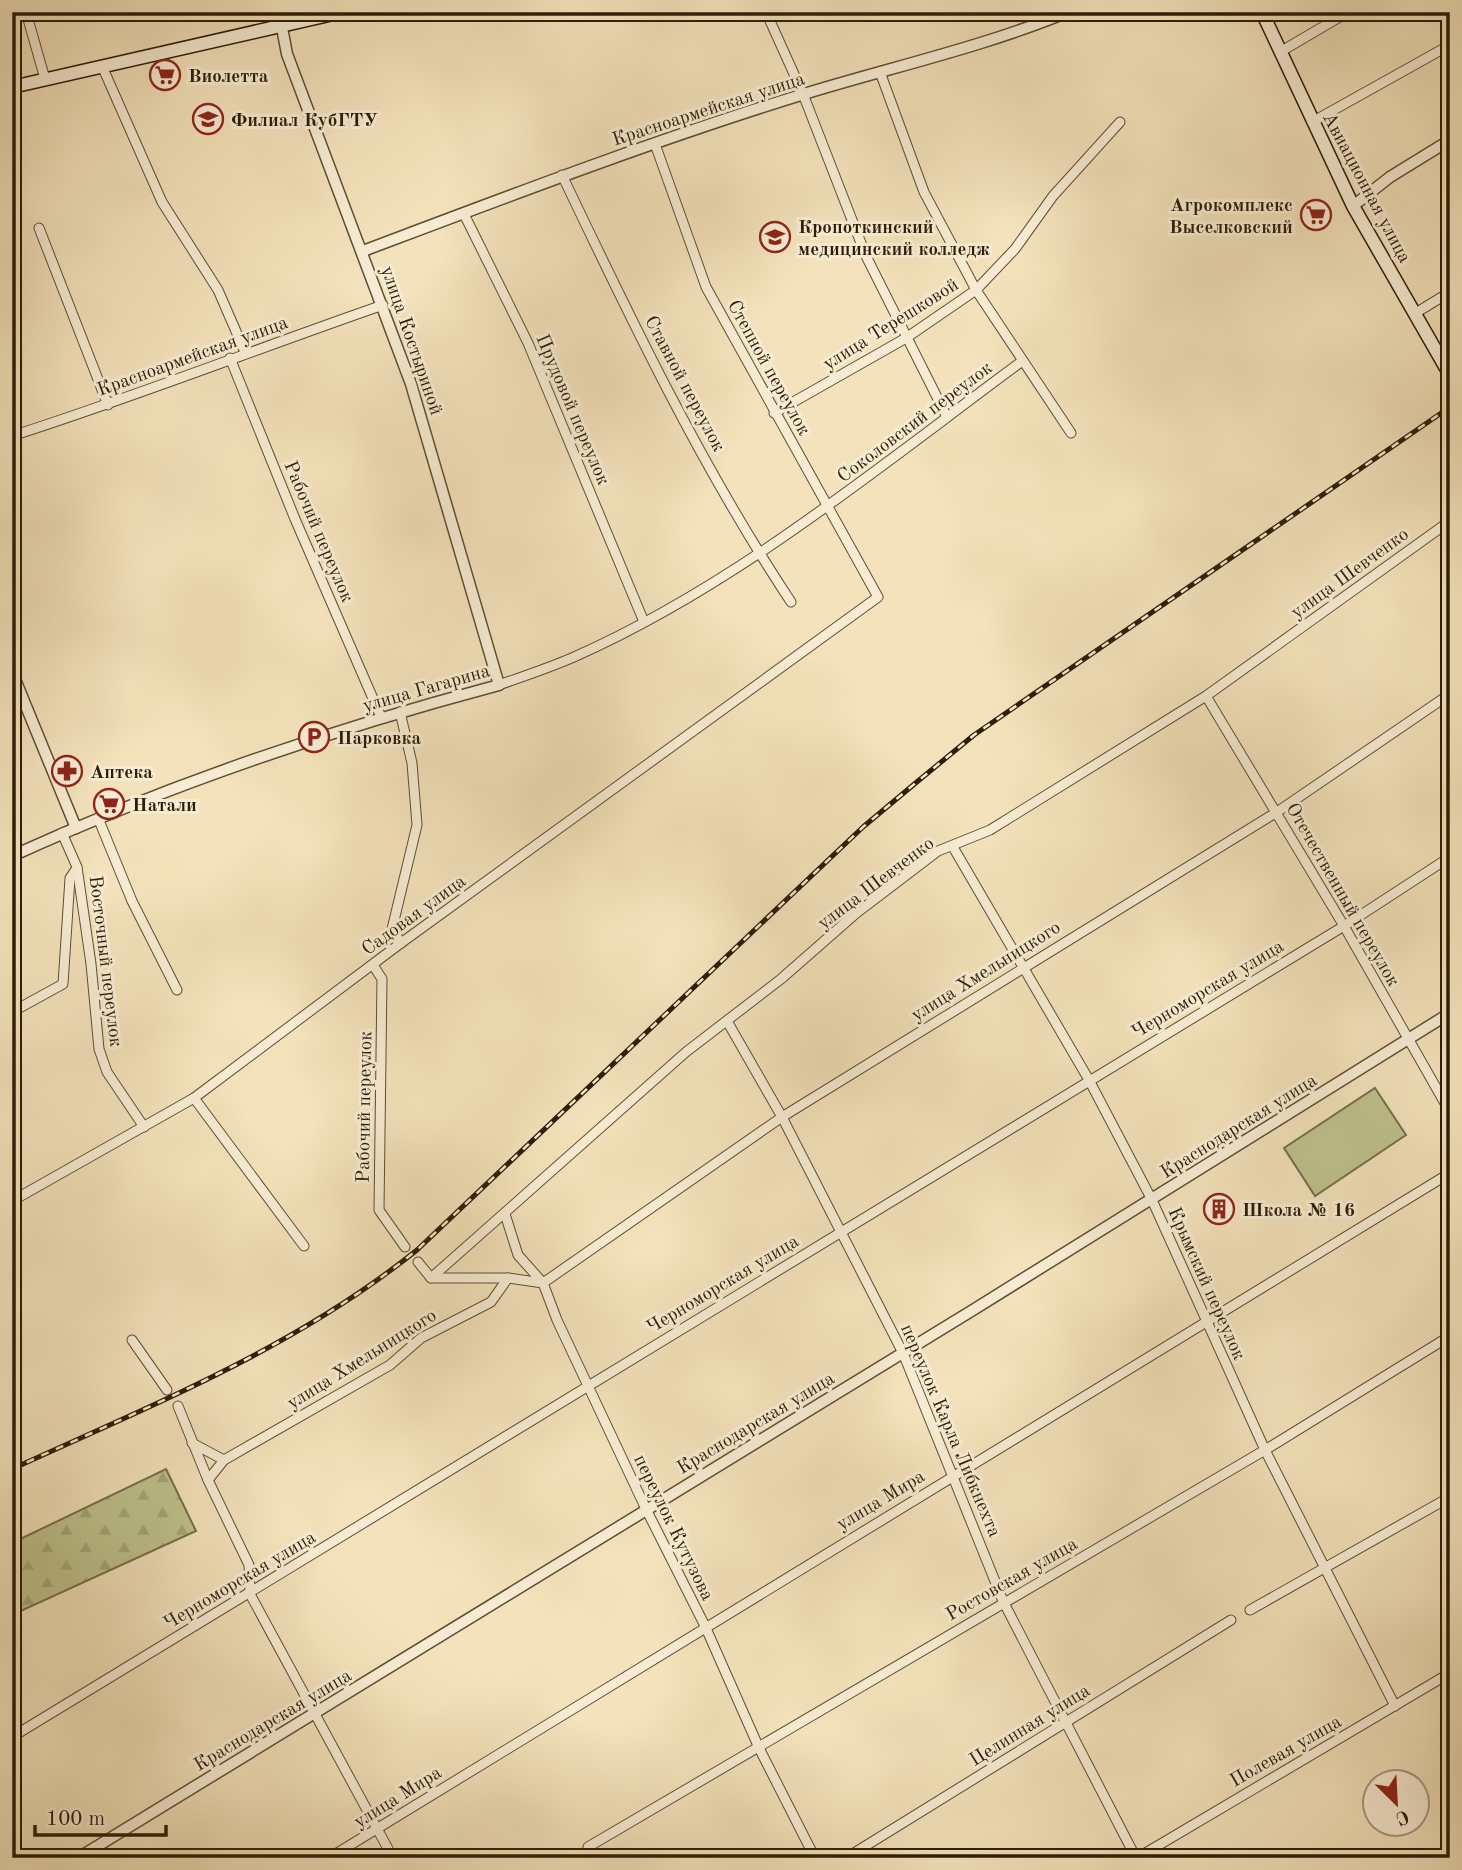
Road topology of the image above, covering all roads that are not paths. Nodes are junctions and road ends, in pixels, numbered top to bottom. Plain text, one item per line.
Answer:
1 (26, 12) edge
2 (342, 12) edge
3 (766, 12) edge
4 (1068, 12) edge
5 (1262, 12) edge
6 (1348, 12) edge
7 (279, 19) edge
8 (1450, 45) edge
9 (1280, 52) junction
10 (102, 66) junction
11 (880, 72) junction
12 (45, 79) junction
13 (12, 87) edge
14 (803, 94) junction
15 (1120, 122) dead end
16 (1312, 122) junction
17 (1450, 140) edge
18 (654, 144) junction
19 (562, 175) junction
20 (1353, 206) junction
21 (464, 214) junction
22 (39, 228) dead end
23 (363, 251) junction
24 (976, 290) junction
25 (1450, 292) edge
26 (383, 305) junction
27 (1414, 314) junction
28 (906, 338) junction
29 (245, 352) junction
30 (229, 358) junction
31 (1021, 362) junction
32 (1450, 375) edge
33 (108, 405) junction
34 (774, 413) junction
35 (947, 417) junction
36 (1071, 433) dead end
37 (12, 436) edge
38 (828, 508) junction
39 (1450, 522) edge
40 (758, 553) junction
41 (791, 602) dead end
42 (644, 622) junction
43 (823, 639) joint
44 (12, 672) edge
45 (499, 685) junction
46 (1450, 694) edge
47 (1206, 696) junction
48 (400, 712) junction
49 (381, 717) junction
50 (1277, 812) junction
51 (98, 818) junction
52 (76, 828) junction
53 (62, 833) junction
54 (953, 847) junction
55 (12, 856) edge
56 (1450, 857) edge
57 (77, 867) junction
58 (1344, 926) junction
59 (401, 943) junction
60 (373, 965) junction
61 (1022, 967) junction
62 (177, 990) dead end
63 (12, 1012) edge
64 (1450, 1013) edge
65 (727, 1021) junction
66 (1408, 1041) junction
67 (1089, 1080) junction
68 (194, 1098) junction
69 (1450, 1112) edge
70 (782, 1117) junction
71 (144, 1127) junction
72 (1450, 1173) edge
73 (1152, 1199) junction
74 (12, 1201) edge
75 (505, 1214) junction
76 (842, 1231) junction
77 (304, 1246) dead end
78 (405, 1247) dead end
79 (418, 1262) dead end
80 (431, 1278) junction
81 (508, 1278) junction
82 (543, 1283) junction
83 (1205, 1323) junction
84 (1450, 1336) edge
85 (132, 1340) dead end
86 (903, 1353) junction
87 (587, 1385) junction
88 (167, 1390) dead end
89 (178, 1406) dead end
90 (192, 1443) junction
91 (1265, 1450) junction
92 (224, 1460) junction
93 (954, 1475) junction
94 (208, 1480) junction
95 (1450, 1497) edge
96 (646, 1509) junction
97 (1323, 1568) junction
98 (250, 1594) junction
99 (1003, 1601) junction
100 (1250, 1610) dead end
101 (1231, 1620) dead end
102 (705, 1626) junction
103 (1450, 1673) edge
104 (1395, 1706) junction
105 (316, 1713) junction
106 (1063, 1723) junction
107 (12, 1737) edge
108 (759, 1748) junction
109 (379, 1828) junction
110 (588, 1847) dead end
111 (78, 1858) edge
112 (330, 1858) edge
113 (393, 1858) edge
114 (815, 1858) edge
115 (846, 1858) edge
116 (1136, 1858) edge

1 - 12 street
2 - 7 main road
3 - 14 street
4 - 11 street, Красноармейская улица
5 - 9 main road, Авиационная улица
6 - 9 street
7 - 10 main road
7 - 23 street, улица Костыриной
8 - 16 street
9 - 16 main road, Авиационная улица
10 - 12 main road
10 - 29 street
11 - 14 street, Красноармейская улица
11 - 24 street
12 - 13 main road
14 - 18 street, Красноармейская улица
14 - 28 street
15 - 24 street, улица Терешковой
16 - 20 main road, Авиационная улица
17 - 20 street
18 - 19 street, Красноармейская улица
18 - 34 street, Степной переулок
19 - 21 street, Красноармейская улица
19 - 40 street, Ставной переулок
20 - 27 main road, Авиационная улица
21 - 23 street, Красноармейская улица
21 - 42 street, Прудовой переулок
22 - 33 street
23 - 26 street, улица Костыриной
24 - 28 street, улица Терешковой
24 - 31 street
25 - 27 street
26 - 29 street, Красноармейская улица
26 - 45 street, улица Костыриной
27 - 32 main road, Авиационная улица
28 - 34 street, улица Терешковой
28 - 35 street
29 - 30 street, Красноармейская улица
30 - 33 street, Красноармейская улица
30 - 49 street, Рабочий переулок
31 - 35 street, Соколовский переулок
31 - 36 street
33 - 37 street, Красноармейская улица
34 - 38 street, Степной переулок
35 - 38 street, Соколовский переулок
38 - 40 street, улица Гагарина
38 - 43 street, Степной переулок
39 - 47 street, улица Шевченко
40 - 41 street, Ставной переулок
40 - 42 street, улица Гагарина
42 - 45 street, улица Гагарина
43 - 59 street, Садовая улица
44 - 52 street
45 - 48 street, улица Гагарина
46 - 50 street, улица Хмельницкого
47 - 50 street, Отечественный переулок
47 - 54 street, улица Шевченко
48 - 49 street, улица Гагарина
48 - 59 street
49 - 51 street, улица Гагарина
50 - 58 street, Отечественный переулок
50 - 61 street, улица Хмельницкого
51 - 52 street, улица Гагарина
51 - 62 street
52 - 53 street, улица Гагарина
53 - 55 street, улица Гагарина
53 - 57 street, Восточный переулок
54 - 61 street, Крымский переулок
54 - 65 street, улица Шевченко
56 - 58 street, Черноморская улица
57 - 63 street
57 - 71 street, Восточный переулок
58 - 66 street, Отечественный переулок
58 - 67 street, Черноморская улица
59 - 60 street, Садовая улица
60 - 68 street, Садовая улица
60 - 78 street, Рабочий переулок
61 - 67 street, Крымский переулок
61 - 70 street, улица Хмельницкого
64 - 66 street, Краснодарская улица
65 - 70 street, переулок Карла Либкнехта
65 - 75 street, улица Шевченко
66 - 69 street, Отечественный переулок
66 - 73 street, Краснодарская улица
67 - 73 street, Крымский переулок
67 - 76 street, Черноморская улица
68 - 71 street, Садовая улица
68 - 77 street
70 - 76 street, переулок Карла Либкнехта
70 - 82 street, улица Хмельницкого
71 - 74 street, Садовая улица
72 - 83 street, улица Мира
73 - 83 street, Крымский переулок
73 - 86 street, Краснодарская улица
75 - 80 street, улица Шевченко
75 - 82 street, переулок Кутузова
76 - 86 street, переулок Карла Либкнехта
76 - 87 street, Черноморская улица
79 - 80 street
80 - 81 street
81 - 82 street
81 - 92 street, улица Хмельницкого
82 - 87 street, переулок Кутузова
83 - 91 street, Крымский переулок
83 - 93 street, улица Мира
84 - 91 street, Ростовская улица
85 - 88 street
86 - 93 street, переулок Карла Либкнехта
86 - 96 street, Краснодарская улица
87 - 96 street, переулок Кутузова
87 - 98 street, Черноморская улица
89 - 90 street
90 - 92 street
90 - 94 street
91 - 97 street, Крымский переулок
91 - 99 street, Ростовская улица
92 - 94 street, улица Хмельницкого
93 - 99 street, переулок Карла Либкнехта
93 - 102 street, улица Мира
94 - 98 street
95 - 97 street
96 - 102 street, переулок Кутузова
96 - 105 street, Краснодарская улица
97 - 100 street
97 - 104 street, Крымский переулок
98 - 105 street
98 - 107 street, Черноморская улица
99 - 106 street, переулок Карла Либкнехта
99 - 108 street, Ростовская улица
101 - 106 street, Целинная улица
102 - 108 street, переулок Кутузова
102 - 109 street, улица Мира
103 - 104 street, Полевая улица
104 - 116 street, Полевая улица
105 - 109 street
105 - 111 street, Краснодарская улица
106 - 115 street, Целинная улица
106 - 116 street, переулок Карла Либкнехта
108 - 110 street, Ростовская улица
108 - 114 street, переулок Кутузова
109 - 112 street, улица Мира
109 - 113 street

